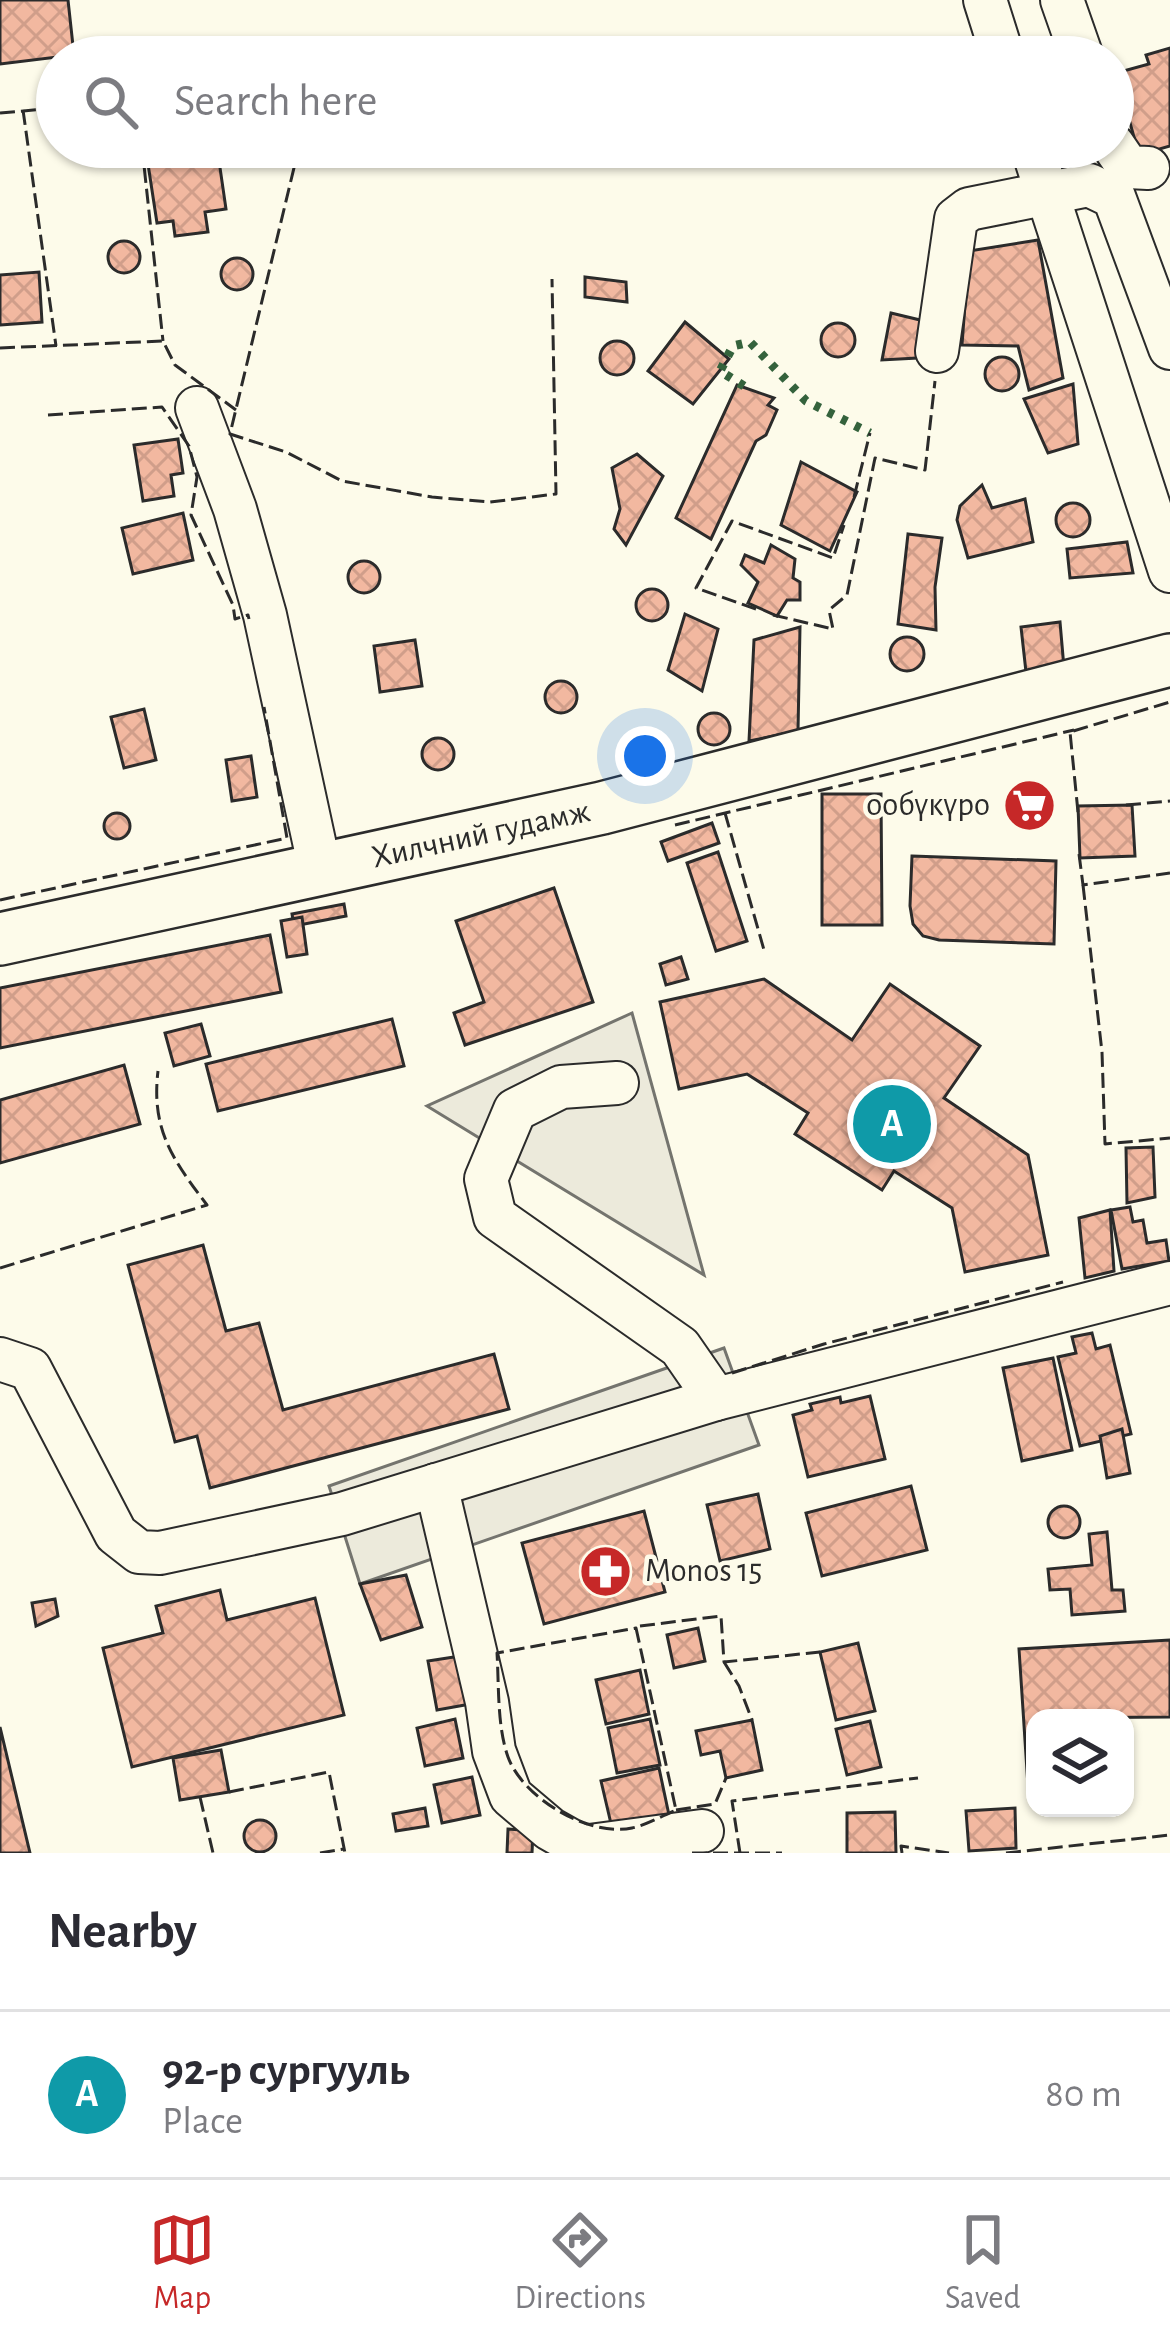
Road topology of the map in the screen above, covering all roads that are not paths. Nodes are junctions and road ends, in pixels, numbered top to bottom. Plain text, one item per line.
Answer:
1 (985, 0) edge
2 (1062, 0) edge
3 (996, 36) edge
4 (1075, 36) edge
5 (1039, 168) edge
6 (1047, 194) junction
7 (1170, 348) edge
8 (938, 351) dead end
9 (197, 408) dead end
10 (1170, 571) edge
11 (1170, 660) edge
12 (320, 869) junction
13 (0, 939) edge
14 (617, 1083) dead end
15 (1170, 1283) edge
16 (0, 1358) edge
17 (716, 1400) junction
18 (436, 1486) junction
19 (702, 1831) dead end
20 (552, 1841) edge

1 - 3 street
2 - 4 street
5 - 6 street
6 - 7 street
6 - 8 street
6 - 10 street
9 - 12 street
11 - 12 main road, Хилчний гудамж
12 - 13 main road, Хилчний гудамж
14 - 17 street
15 - 17 street
16 - 18 street
17 - 18 street
18 - 20 street
19 - 20 street

